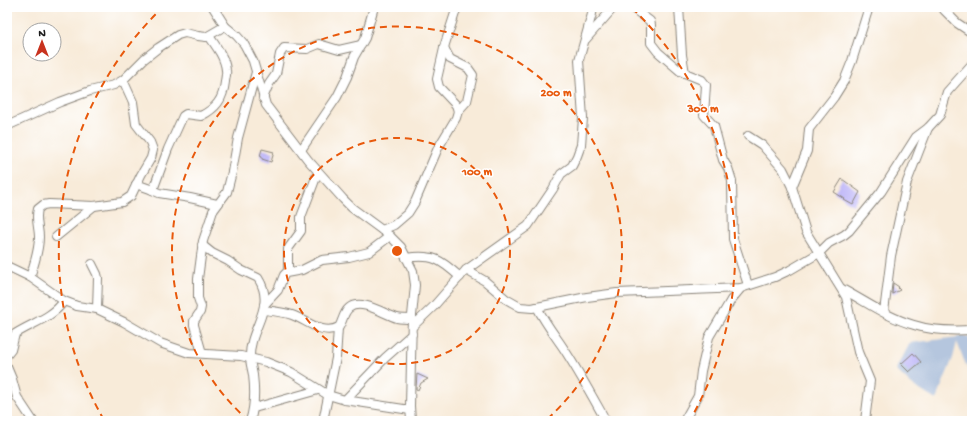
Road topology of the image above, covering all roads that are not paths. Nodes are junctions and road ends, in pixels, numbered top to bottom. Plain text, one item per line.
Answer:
1 (213, 7) edge
2 (374, 7) edge
3 (457, 7) edge
4 (592, 7) edge
5 (614, 7) edge
6 (631, 7) edge
7 (679, 7) edge
8 (869, 7) edge
9 (943, 7) edge
10 (225, 26) junction
11 (972, 33) edge
12 (210, 36) junction
13 (584, 41) junction
14 (361, 45) junction
15 (444, 48) junction
16 (972, 64) edge
17 (256, 71) junction
18 (685, 73) junction
19 (123, 80) junction
20 (263, 98) junction
21 (458, 111) junction
22 (7, 126) edge
23 (928, 128) junction
24 (748, 136) dead end
25 (301, 150) junction
26 (318, 172) junction
27 (136, 184) junction
28 (792, 188) junction
29 (152, 190) junction
30 (218, 204) junction
31 (94, 206) junction
32 (382, 230) junction
33 (390, 236) junction
34 (56, 237) dead end
35 (202, 245) junction
36 (819, 253) junction
37 (406, 258) junction
38 (92, 264) dead end
39 (7, 266) edge
40 (466, 270) junction
41 (288, 272) junction
42 (30, 277) junction
43 (460, 277) junction
44 (744, 286) junction
45 (842, 289) junction
46 (64, 301) junction
47 (537, 307) junction
48 (264, 308) junction
49 (97, 309) junction
50 (884, 312) junction
51 (412, 327) junction
52 (338, 328) junction
53 (972, 330) edge
54 (202, 353) junction
55 (7, 355) edge
56 (250, 358) junction
57 (7, 367) edge
58 (318, 390) junction
59 (328, 395) junction
60 (345, 400) junction
61 (254, 408) junction
62 (410, 410) junction
63 (34, 421) edge
64 (250, 421) edge
65 (323, 421) edge
66 (411, 421) edge
67 (606, 421) edge
68 (684, 421) edge
69 (865, 421) edge

1 - 10 street
2 - 14 street
3 - 15 street
4 - 13 street
5 - 13 street
6 - 18 street
7 - 18 street
8 - 28 street
9 - 11 street
10 - 12 street
10 - 17 street
12 - 19 street
12 - 29 street
13 - 40 street
14 - 20 street
14 - 25 street
15 - 21 street
15 - 21 street
16 - 23 street
17 - 20 street
17 - 30 street
18 - 44 street
19 - 22 street
19 - 27 street
20 - 25 street
21 - 32 street
23 - 36 street
23 - 50 street
24 - 28 street
25 - 26 street
26 - 32 street
26 - 41 street
27 - 29 street
27 - 31 street
28 - 36 street
29 - 30 street
30 - 35 street
31 - 34 street
31 - 42 street
32 - 33 street
33 - 37 street
33 - 41 street
35 - 48 street
35 - 54 street
36 - 44 street
36 - 45 street
37 - 43 street
37 - 51 street
38 - 49 street
39 - 42 street
40 - 43 street
40 - 47 street
41 - 48 street
42 - 46 street
43 - 51 street
44 - 47 street
44 - 68 street
45 - 50 street
45 - 69 street
46 - 49 street
46 - 55 street
47 - 67 street
48 - 52 street
48 - 56 street
49 - 54 street
50 - 53 street
51 - 52 street
51 - 60 street
51 - 62 street
52 - 59 street
54 - 56 street
56 - 58 street
56 - 61 street
57 - 63 street
58 - 59 street
58 - 61 street
59 - 60 street
59 - 65 street
60 - 62 street
61 - 64 street
62 - 66 street

